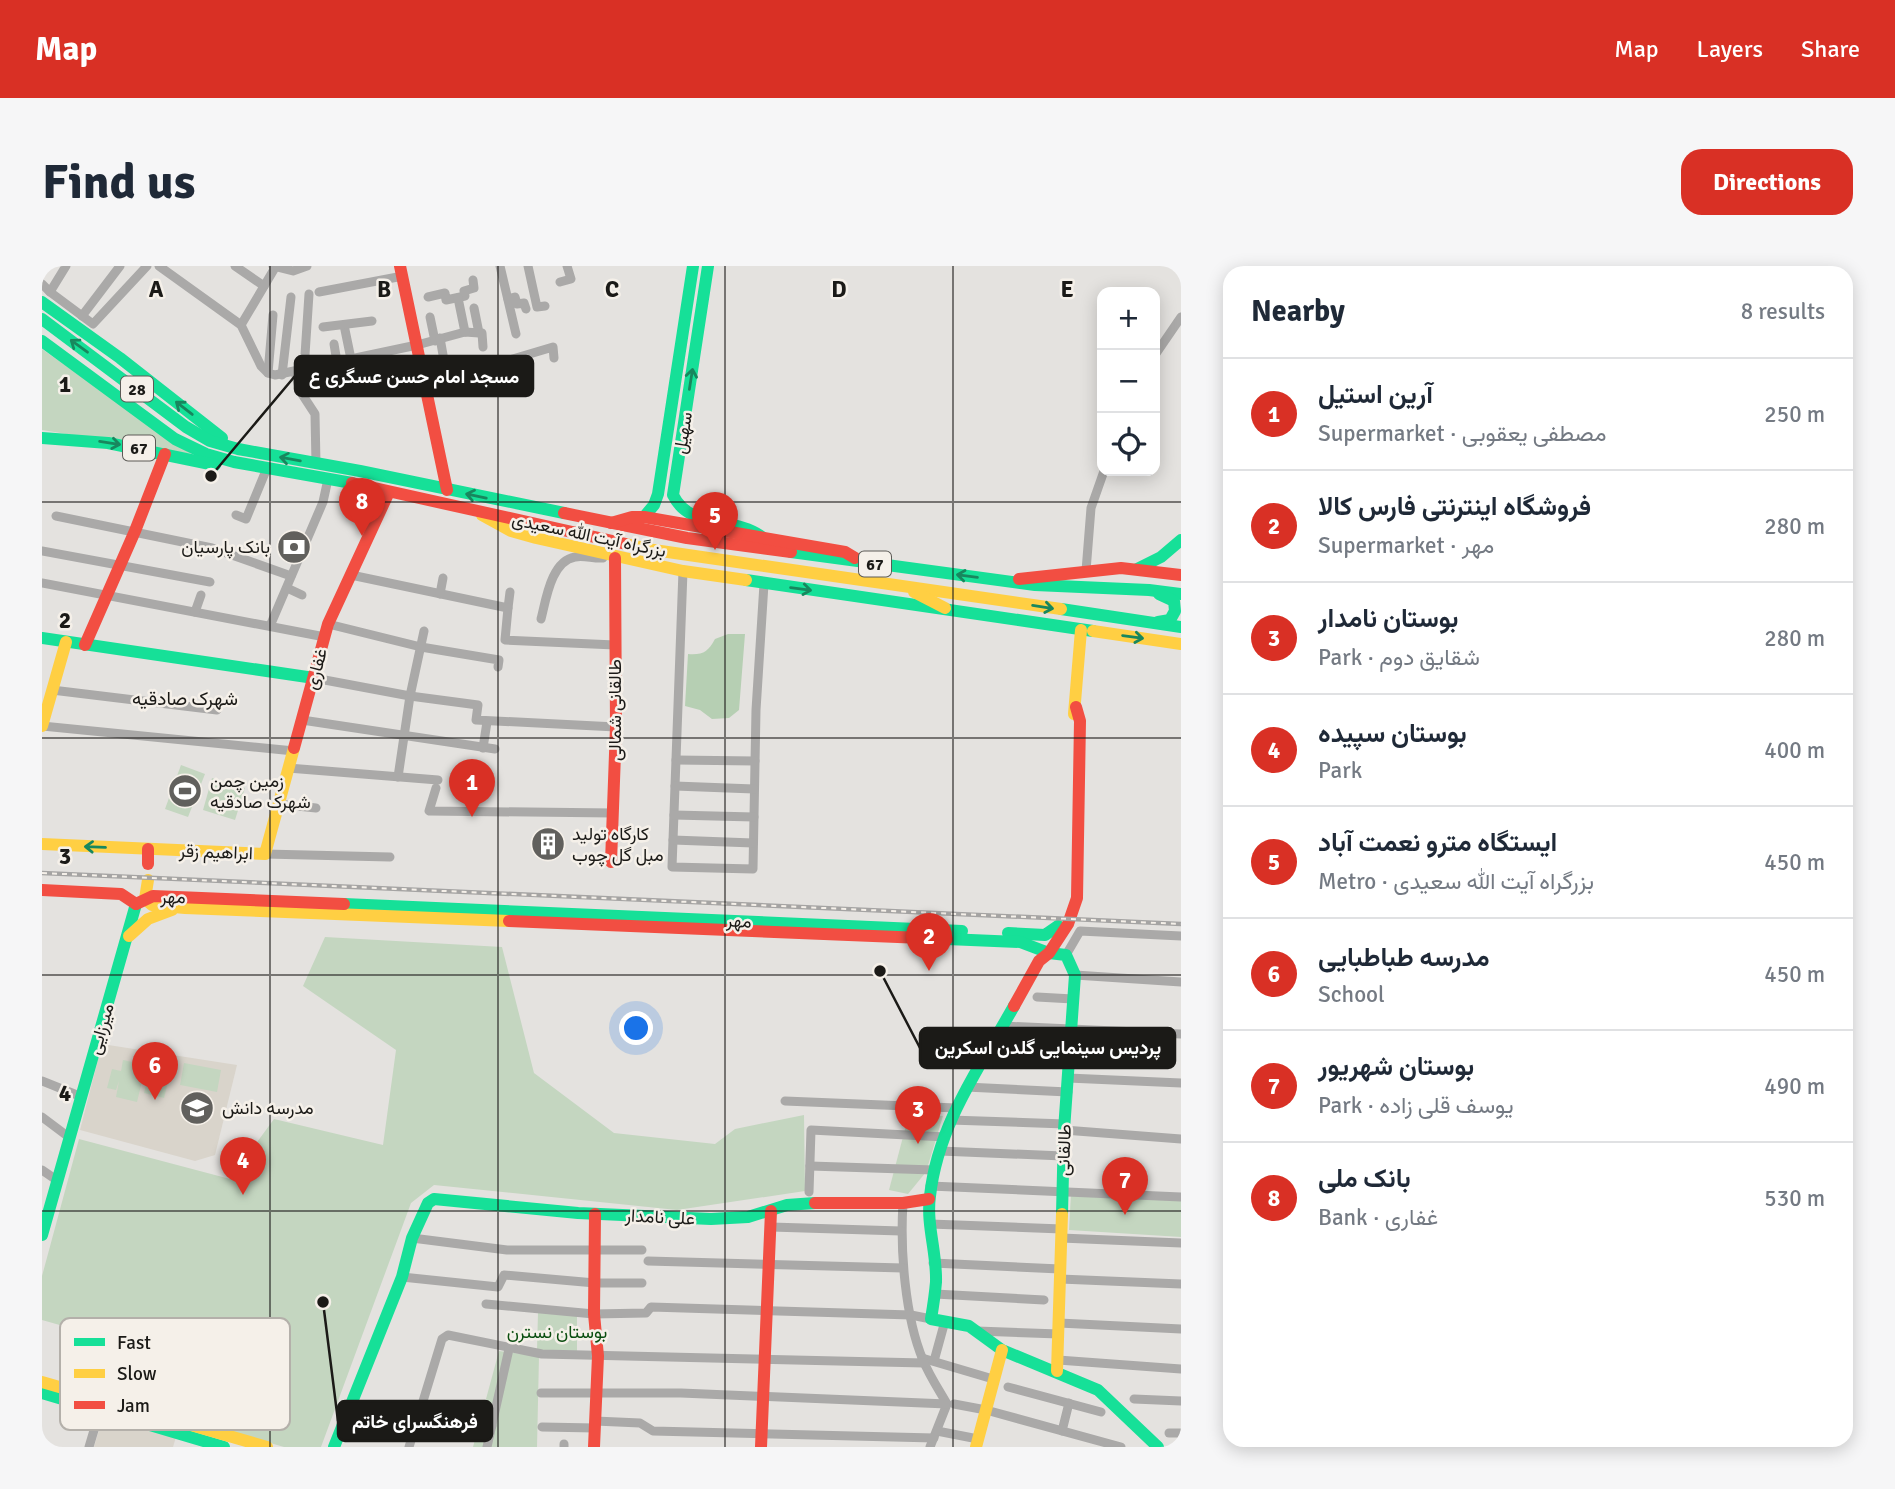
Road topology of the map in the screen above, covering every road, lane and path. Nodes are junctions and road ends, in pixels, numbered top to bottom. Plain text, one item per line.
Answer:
1 (66, 266) edge
2 (120, 266) edge
3 (147, 266) edge
4 (159, 266) edge
5 (235, 266) edge
6 (275, 266) edge
7 (307, 266) edge
8 (500, 266) edge
9 (527, 266) edge
10 (693, 266) edge
11 (708, 266) edge
12 (563, 267) edge
13 (401, 271) edge
14 (473, 279) dead end
15 (560, 282) dead end
16 (42, 284) edge
17 (264, 286) junction
18 (510, 293) junction
19 (290, 297) dead end
20 (428, 297) dead end
21 (458, 298) junction
22 (46, 300) edge
23 (545, 306) dead end
24 (474, 308) dead end
25 (526, 309) dead end
26 (273, 315) dead end
27 (82, 316) junction
28 (430, 317) dead end
29 (1181, 317) edge
30 (42, 319) edge
31 (372, 321) dead end
32 (241, 325) junction
33 (344, 325) junction
34 (323, 327) dead end
35 (465, 332) junction
36 (481, 333) junction
37 (516, 334) dead end
38 (438, 339) junction
39 (42, 341) edge
40 (334, 344) dead end
41 (417, 345) junction
42 (483, 346) dead end
43 (1158, 350) edge
44 (554, 358) dead end
45 (351, 359) junction
46 (337, 362) junction
47 (103, 363) junction
48 (494, 364) junction
49 (299, 371) junction
50 (268, 373) junction
51 (282, 375) junction
52 (498, 376) dead end
53 (151, 382) junction
54 (334, 382) dead end
55 (300, 391) junction
56 (42, 438) edge
57 (238, 449) junction
58 (165, 454) junction
59 (234, 462) junction
60 (316, 464) junction
61 (267, 468) junction
62 (1102, 476) edge
63 (328, 479) junction
64 (447, 490) junction
65 (390, 492) junction
66 (658, 494) junction
67 (673, 495) junction
68 (475, 511) junction
69 (236, 515) dead end
70 (56, 516) dead end
71 (644, 517) junction
72 (610, 524) junction
73 (135, 531) junction
74 (764, 538) junction
75 (1181, 540) edge
76 (647, 548) junction
77 (42, 551) edge
78 (615, 558) junction
79 (862, 562) junction
80 (645, 564) junction
81 (118, 566) junction
82 (1137, 569) junction
83 (683, 571) junction
84 (1086, 571) junction
85 (351, 575) junction
86 (1181, 575) edge
87 (291, 576) junction
88 (443, 578) dead end
89 (1002, 581) junction
90 (210, 582) dead end
91 (42, 583) edge
92 (764, 584) junction
93 (903, 586) junction
94 (287, 588) junction
95 (1149, 590) junction
96 (510, 592) dead end
97 (440, 593) junction
98 (1181, 594) edge
99 (107, 595) junction
100 (302, 595) dead end
101 (201, 596) dead end
102 (508, 608) junction
103 (945, 608) junction
104 (195, 612) junction
105 (541, 619) dead end
106 (1148, 623) junction
107 (270, 626) junction
108 (1181, 627) edge
109 (1081, 630) junction
110 (327, 631) junction
111 (424, 631) dead end
112 (42, 638) edge
113 (66, 642) junction
114 (1181, 644) edge
115 (85, 645) junction
116 (615, 645) junction
117 (421, 647) junction
118 (498, 664) dead end
119 (314, 678) junction
120 (52, 690) junction
121 (410, 696) junction
122 (1076, 706) junction
123 (217, 710) dead end
124 (302, 720) junction
125 (487, 722) junction
126 (42, 726) edge
127 (616, 727) junction
128 (405, 734) junction
129 (483, 748) junction
130 (495, 749) dead end
131 (294, 751) junction
132 (676, 760) junction
133 (755, 761) junction
134 (288, 768) junction
135 (398, 776) junction
136 (675, 786) junction
137 (754, 789) junction
138 (278, 804) junction
139 (316, 808) dead end
140 (613, 813) junction
141 (674, 815) junction
142 (754, 817) junction
143 (673, 840) junction
144 (753, 843) junction
145 (42, 844) edge
146 (148, 849) junction
147 (265, 854) junction
148 (390, 857) dead end
149 (611, 862) dead end
150 (148, 864) dead end
151 (148, 880) dead end
152 (42, 890) edge
153 (140, 901) junction
154 (185, 908) junction
155 (690, 923) junction
156 (1063, 925) junction
157 (1181, 936) edge
158 (126, 939) junction
159 (1040, 949) junction
160 (1066, 955) junction
161 (1074, 975) junction
162 (1181, 982) edge
163 (1037, 997) dead end
164 (1073, 999) junction
165 (1003, 1026) junction
166 (1071, 1030) junction
167 (1181, 1034) edge
168 (985, 1055) junction
169 (1069, 1061) junction
170 (1068, 1078) junction
171 (42, 1080) edge
172 (1181, 1083) edge
173 (965, 1087) junction
174 (1068, 1092) junction
175 (82, 1097) junction
176 (785, 1101) dead end
177 (956, 1108) junction
178 (42, 1117) edge
179 (950, 1120) junction
180 (1065, 1127) junction
181 (945, 1137) junction
182 (70, 1138) junction
183 (1181, 1139) edge
184 (940, 1151) junction
185 (1063, 1156) junction
186 (810, 1166) junction
187 (42, 1170) edge
188 (934, 1170) junction
189 (58, 1181) junction
190 (1063, 1191) junction
191 (809, 1192) dead end
192 (930, 1192) junction
193 (1181, 1197) edge
194 (903, 1203) junction
195 (771, 1211) junction
196 (595, 1214) junction
197 (930, 1224) junction
198 (771, 1227) junction
199 (43, 1228) edge
200 (901, 1231) junction
201 (1061, 1234) junction
202 (412, 1238) junction
203 (1181, 1243) edge
204 (594, 1249) junction
205 (642, 1250) dead end
206 (648, 1261) dead end
207 (933, 1263) junction
208 (771, 1264) junction
209 (903, 1268) junction
210 (1060, 1274) junction
211 (401, 1277) junction
212 (594, 1283) junction
213 (642, 1283) dead end
214 (1181, 1284) edge
215 (935, 1294) junction
216 (1044, 1300) dead end
217 (486, 1304) dead end
218 (766, 1311) junction
219 (594, 1314) junction
220 (911, 1315) junction
221 (931, 1319) junction
222 (945, 1321) junction
223 (1059, 1329) junction
224 (1181, 1329) edge
225 (976, 1331) junction
226 (509, 1349) junction
227 (1002, 1350) junction
228 (598, 1356) junction
229 (765, 1358) junction
230 (923, 1360) junction
231 (934, 1361) junction
232 (1058, 1366) junction
233 (1181, 1368) edge
234 (993, 1379) junction
235 (42, 1382) edge
236 (1008, 1387) dead end
237 (60, 1389) edge
238 (596, 1392) junction
239 (42, 1393) edge
240 (541, 1393) dead end
241 (763, 1395) junction
242 (60, 1396) edge
243 (1135, 1399) dead end
244 (1181, 1401) edge
245 (1069, 1403) junction
246 (950, 1404) junction
247 (986, 1410) junction
248 (1101, 1412) dead end
249 (455, 1415) dead end
250 (595, 1424) junction
251 (492, 1426) junction
252 (542, 1427) dead end
253 (94, 1430) edge
254 (175, 1430) edge
255 (193, 1430) edge
256 (1062, 1431) junction
257 (1169, 1433) dead end
258 (1181, 1433) edge
259 (934, 1439) edge
260 (761, 1441) edge
261 (239, 1443) edge
262 (977, 1443) edge
263 (89, 1447) edge
264 (224, 1447) edge
265 (267, 1447) edge
266 (334, 1447) edge
267 (409, 1447) edge
268 (486, 1447) edge
269 (594, 1447) edge
270 (1122, 1447) edge
271 (1158, 1447) edge

1 - 22 street
2 - 27 street
3 - 27 street
4 - 32 street
5 - 17 street
6 - 7 street
6 - 17 street
8 - 18 street
9 - 23 street
10 - 66 main road, سهیل
67 -> 11 main road, سهیل
12 - 15 street
13 - 41 main road
13 - 49 street
14 - 21 street
16 - 22 street
17 - 32 street
18 - 25 street
18 - 37 street
19 - 51 street
20 - 21 street
21 - 35 street
22 - 27 street
22 - 53 main road
24 - 36 street
26 - 50 street
28 - 38 street
29 - 43 street
47 -> 30 main road, 28
31 - 33 street
32 - 50 street
33 - 34 street
33 - 45 street
35 - 36 street
35 - 38 street
36 - 42 street
38 - 41 street
38 - 48 street
39 - 59 main road, 28
40 - 46 street
41 - 45 street
41 - 64 main road
44 - 48 street
45 - 46 street
46 - 49 street
47 - 53 main road
47 - 57 main road, 28
48 - 52 street
49 - 51 street
49 - 55 street
50 - 51 street
57 -> 53 main road
54 - 55 street
55 - 60 street
56 -> 58 main road, بزرگراه آیت الله سعیدی / 67
60 -> 57 main road, بزرگراه آیت الله سعیدی / 67
58 - 59 main road, بزرگراه آیت الله سعیدی / 67
58 - 73 main road
59 - 61 main road, بزرگراه آیت الله سعیدی / 67
60 - 64 main road, بزرگراه آیت الله سعیدی / 67
61 - 63 main road, بزرگراه آیت الله سعیدی / 67
61 - 69 street
62 - 84 street
63 - 65 main road, بزرگراه آیت الله سعیدی / 67
63 - 87 street
72 -> 64 main road, بزرگراه آیت الله سعیدی / 67
65 - 68 main road, بزرگراه آیت الله سعیدی / 67
65 - 85 main road, غفاری
66 - 67 main road
66 - 71 main road, سهیل
67 - 74 main road
68 - 76 main road, بزرگراه آیت الله سعیدی / 67
68 - 78 main road
70 - 73 street
71 - 72 main road
71 - 74 main road
72 - 79 main road, بزرگراه آیت الله سعیدی / 67
73 - 81 main road
73 - 87 street
74 - 79 main road
75 - 82 main road
76 - 80 main road
76 - 93 main road, بزرگراه آیت الله سعیدی / 67
77 - 81 street
78 - 80 main road
78 - 105 street
78 - 116 main road, طالقانی شمالی
89 -> 79 main road, بزرگراه آیت الله سعیدی / 67
80 - 83 main road
81 - 90 street
81 - 99 main road
82 - 84 main road
82 - 86 main road
83 - 92 main road
83 - 132 street
84 - 89 main road
85 - 97 street
85 - 110 main road, غفاری
87 - 94 street
88 - 97 street
89 - 95 main road, بزرگراه آیت الله سعیدی / 67
91 - 99 street
92 -> 103 main road
92 - 133 street
93 - 103 main road
93 -> 106 main road, بزرگراه آیت الله سعیدی / 67
94 - 100 street
94 - 107 street
95 - 98 main road, بزرگراه آیت الله سعیدی / 67
95 - 106 main road
96 - 102 street
97 - 102 street
99 - 104 street
99 - 115 main road
101 - 104 street
102 - 116 street
103 - 109 main road
104 - 107 street
106 - 108 main road, بزرگراه آیت الله سعیدی / 67
107 - 110 street
109 -> 114 main road
109 - 122 main road
110 - 117 street
110 - 119 main road, غفاری
111 - 117 street
112 - 113 main road
113 - 115 main road
113 - 120 main road
115 - 119 main road
116 - 127 main road, طالقانی شمالی
117 - 118 street
117 - 121 street
119 - 121 street
119 - 124 main road, غفاری
120 - 123 street
120 - 126 main road
121 - 125 street
121 - 128 street
122 - 156 main road
122 - 156 main road
124 - 128 street
124 - 131 main road, غفاری
125 - 127 street
125 - 129 street
126 - 131 street
127 - 140 main road, طالقانی شمالی
128 - 129 street
128 - 135 street
129 - 130 street
131 - 134 main road, غفاری
132 - 133 street
132 - 136 street
133 - 137 street
134 - 135 street
134 - 138 main road, غفاری
135 - 140 street
136 - 137 street
136 - 141 street
137 - 142 street
138 - 139 street
138 - 147 main road, غفاری
140 - 149 main road, طالقانی شمالی
141 - 142 street
141 - 143 street
142 - 144 street
143 - 144 street
143 - 144 street
146 -> 145 main road, ابراهیم زقر
146 - 147 main road, ابراهیم زقر
146 - 150 main road
147 - 148 street, ابراهیم زقر
151 - 153 main road, میرزایی
152 - 153 main road, مهر
153 - 154 main road, مهر
153 - 155 main road, مهر
153 - 158 main road, میرزایی
154 - 155 main road, مهر
154 - 158 main road
155 - 159 main road, مهر
156 - 159 main road
157 - 160 street
158 - 175 main road, میرزایی
159 - 160 main road
159 - 165 main road
160 - 161 main road, طالقانی
161 - 162 street
161 - 164 main road, طالقانی
163 - 164 street
164 - 166 main road, طالقانی
165 - 166 street
165 - 168 main road
166 - 167 street
166 - 169 main road, طالقانی
168 - 169 street
168 - 173 main road
169 - 170 main road, طالقانی
170 - 172 street
170 - 174 main road, طالقانی
171 - 175 street
173 - 174 street
173 - 177 main road
174 - 180 main road, طالقانی
175 - 182 main road, میرزایی
176 - 177 street
177 - 179 main road
178 - 182 street
179 - 180 street
179 - 181 main road
180 - 183 street
180 - 185 main road, طالقانی
181 - 184 main road
181 - 186 street
182 - 189 main road, میرزایی
184 - 185 street
184 - 188 main road
185 - 190 main road, طالقانی
186 - 188 street
186 - 191 street
187 - 189 street
188 - 192 main road
189 - 199 main road, میرزایی
190 - 192 street
190 - 193 street
190 - 201 main road, طالقانی
192 - 194 main road, علی نامدار
192 - 197 main road
194 - 195 main road, علی نامدار
194 - 200 street
195 - 196 main road, علی نامدار
195 - 198 main road
196 - 202 main road, علی نامدار
196 - 204 main road
197 - 201 street
197 - 207 main road
198 - 200 street
198 - 208 main road
200 - 209 street
201 - 203 street
201 - 210 main road, طالقانی
202 - 204 street
202 - 211 main road
204 - 205 street
204 - 212 main road
206 - 208 street
207 - 210 street
207 - 215 main road
208 - 209 street
208 - 218 main road
209 - 220 street
210 - 214 street
210 - 223 main road, طالقانی
211 - 212 street
211 - 266 main road
212 - 213 street
212 - 219 main road
215 - 216 street
215 - 221 main road
217 - 219 street
218 - 219 street
218 - 220 street
218 - 229 main road
219 - 228 main road
220 - 221 street
220 - 230 street
221 - 222 main road
222 - 225 main road
222 - 231 street
223 - 224 street
223 - 225 street
223 - 232 main road, طالقانی
225 - 227 main road
226 - 228 street
226 - 251 street
226 - 267 street
227 - 232 main road
227 - 234 main road
228 - 229 street
228 - 238 main road
229 - 230 street
229 - 241 main road
230 - 231 street
230 - 246 street
231 - 234 street
232 - 233 street
232 - 271 main road
234 - 247 main road
235 - 237 main road
236 - 245 street
238 - 240 street
238 - 241 street
238 - 250 main road
239 - 242 main road
241 - 246 street
241 - 260 main road
243 - 244 street
245 - 248 street
245 - 256 street
246 - 247 street
246 - 259 street
247 - 256 street
247 - 262 main road
249 - 251 street
250 - 252 street
250 - 260 street
250 - 269 main road
251 - 268 street
253 - 263 street
254 - 264 main road
255 - 261 main road
256 - 270 street
257 - 258 street
259 - 260 street
259 - 262 street
261 - 265 main road

